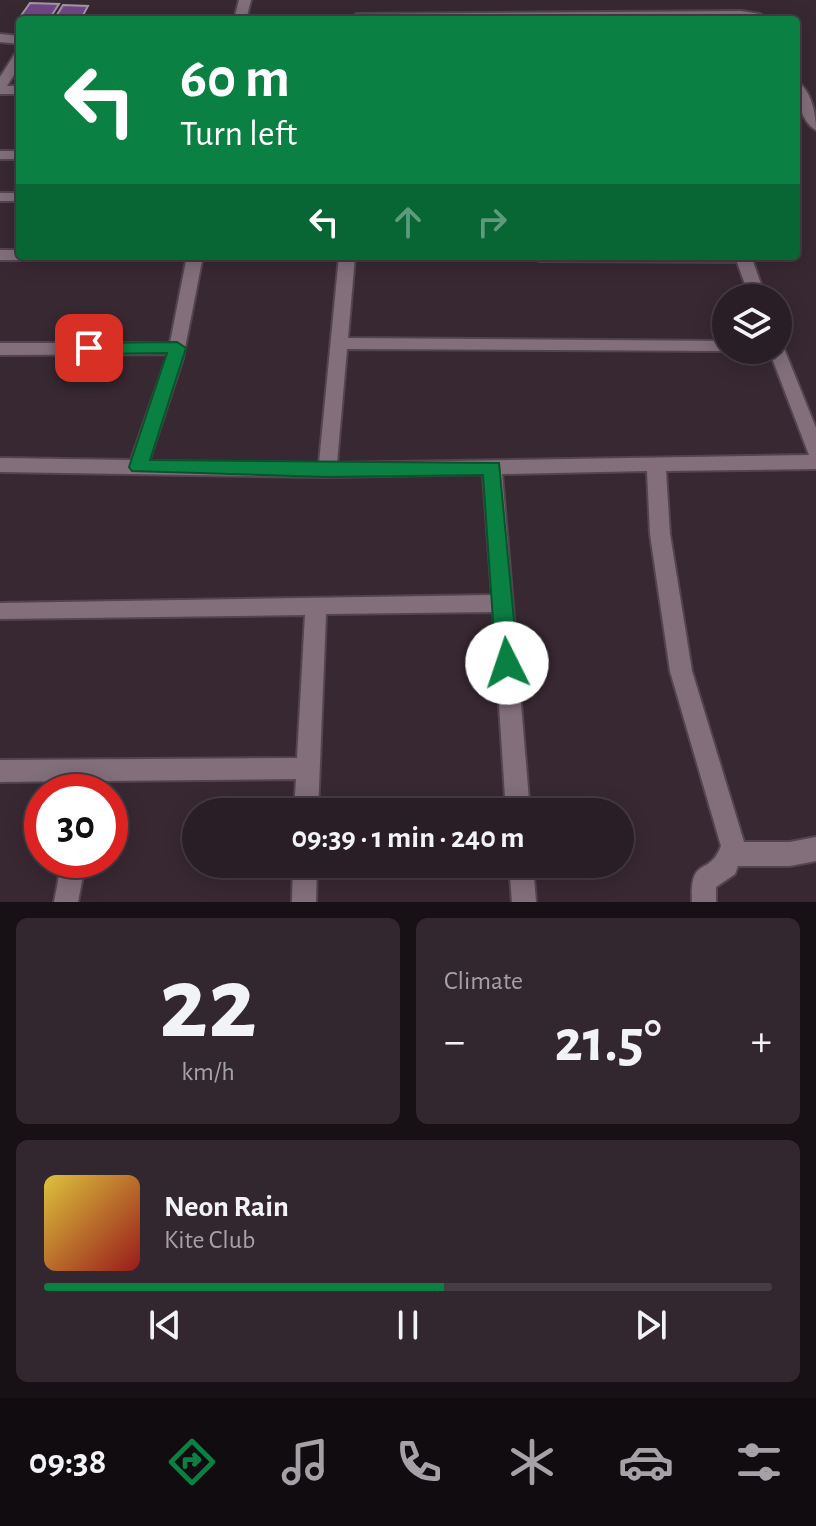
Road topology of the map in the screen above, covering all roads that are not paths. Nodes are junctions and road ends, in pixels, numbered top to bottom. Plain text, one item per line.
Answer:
1 (598, 16) edge
2 (756, 16) edge
3 (16, 62) edge
4 (0, 89) edge
5 (800, 93) edge
6 (816, 126) edge
7 (194, 260) edge
8 (347, 260) edge
9 (744, 260) edge
10 (753, 284) edge
11 (339, 343) junction
12 (712, 346) edge
13 (177, 348) junction
14 (0, 349) edge
15 (782, 364) edge
16 (816, 451) edge
17 (816, 462) edge
18 (0, 465) edge
19 (656, 465) junction
20 (138, 467) junction
21 (492, 468) junction
22 (327, 470) junction
23 (503, 603) junction
24 (316, 605) junction
25 (0, 611) edge
26 (308, 768) junction
27 (0, 771) edge
28 (27, 774) edge
29 (128, 779) edge
30 (307, 798) edge
31 (517, 798) edge
32 (816, 849) edge
33 (732, 854) junction
34 (71, 878) edge
35 (305, 878) edge
36 (522, 878) edge
37 (66, 902) edge
38 (304, 902) edge
39 (524, 902) edge
40 (704, 902) edge

1 - 2 street
3 - 4 street
5 - 6 street
7 - 13 street
8 - 11 street
9 - 10 street
11 - 12 street
11 - 22 street
13 - 14 street
13 - 20 street
15 - 16 street
17 - 19 street
18 - 20 street
19 - 21 street
19 - 33 street
20 - 22 street
21 - 22 street
21 - 23 street
23 - 24 street
23 - 31 street
24 - 25 street
24 - 26 street
26 - 29 street
26 - 30 street
27 - 28 street
32 - 33 street
33 - 40 street
34 - 37 street
35 - 38 street
36 - 39 street

